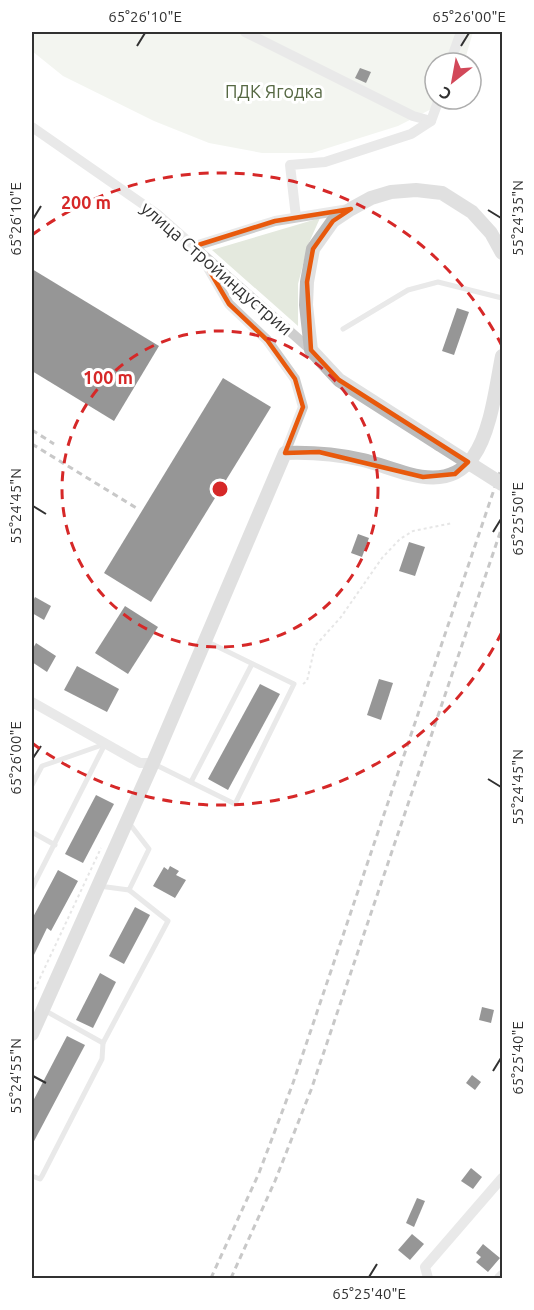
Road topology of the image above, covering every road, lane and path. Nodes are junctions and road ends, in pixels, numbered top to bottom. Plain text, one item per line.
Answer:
1 (245, 32) edge
2 (461, 32) edge
3 (454, 51) edge
4 (435, 111) edge
5 (431, 121) junction
6 (32, 127) edge
7 (351, 208) junction
8 (296, 217) junction
9 (195, 246) junction
10 (502, 253) edge
11 (502, 298) edge
12 (343, 328) dead end
13 (311, 350) junction
14 (502, 356) edge
15 (285, 453) junction
16 (502, 484) edge
17 (453, 523) dead end
18 (205, 640) junction
19 (252, 664) junction
20 (294, 684) junction
21 (32, 702) edge
22 (105, 744) junction
23 (153, 763) junction
24 (192, 782) junction
25 (32, 785) edge
26 (127, 820) junction
27 (32, 832) edge
28 (55, 845) junction
29 (102, 845) dead end
30 (98, 886) junction
31 (32, 888) edge
32 (129, 890) junction
33 (32, 995) edge
34 (43, 1010) junction
35 (33, 1027) edge
36 (103, 1043) junction
37 (32, 1176) edge
38 (502, 1179) edge
39 (502, 1275) edge
40 (428, 1278) edge
41 (499, 1278) edge

1 - 5 street
2 - 3 street
4 - 5 street
5 - 8 street
6 - 9 street, улица Стройиндустрии
7 - 8 street
7 - 10 street
7 - 13 street
8 - 9 street
9 - 13 street, улица Стройиндустрии
9 - 15 street
11 - 12 lane
13 - 16 street, bridge
14 - 15 street
15 - 18 street
17 - 20 path
18 - 19 lane
18 - 23 street
19 - 20 lane
19 - 24 lane
20 - 24 lane
21 - 22 street
22 - 23 street
22 - 25 lane
22 - 28 lane
23 - 24 lane
23 - 26 street
26 - 30 street
26 - 32 lane
27 - 28 lane
28 - 31 lane
29 - 33 path
30 - 32 lane
30 - 34 street
32 - 36 lane
34 - 35 street
34 - 36 lane
36 - 37 lane
38 - 40 street
39 - 41 street

